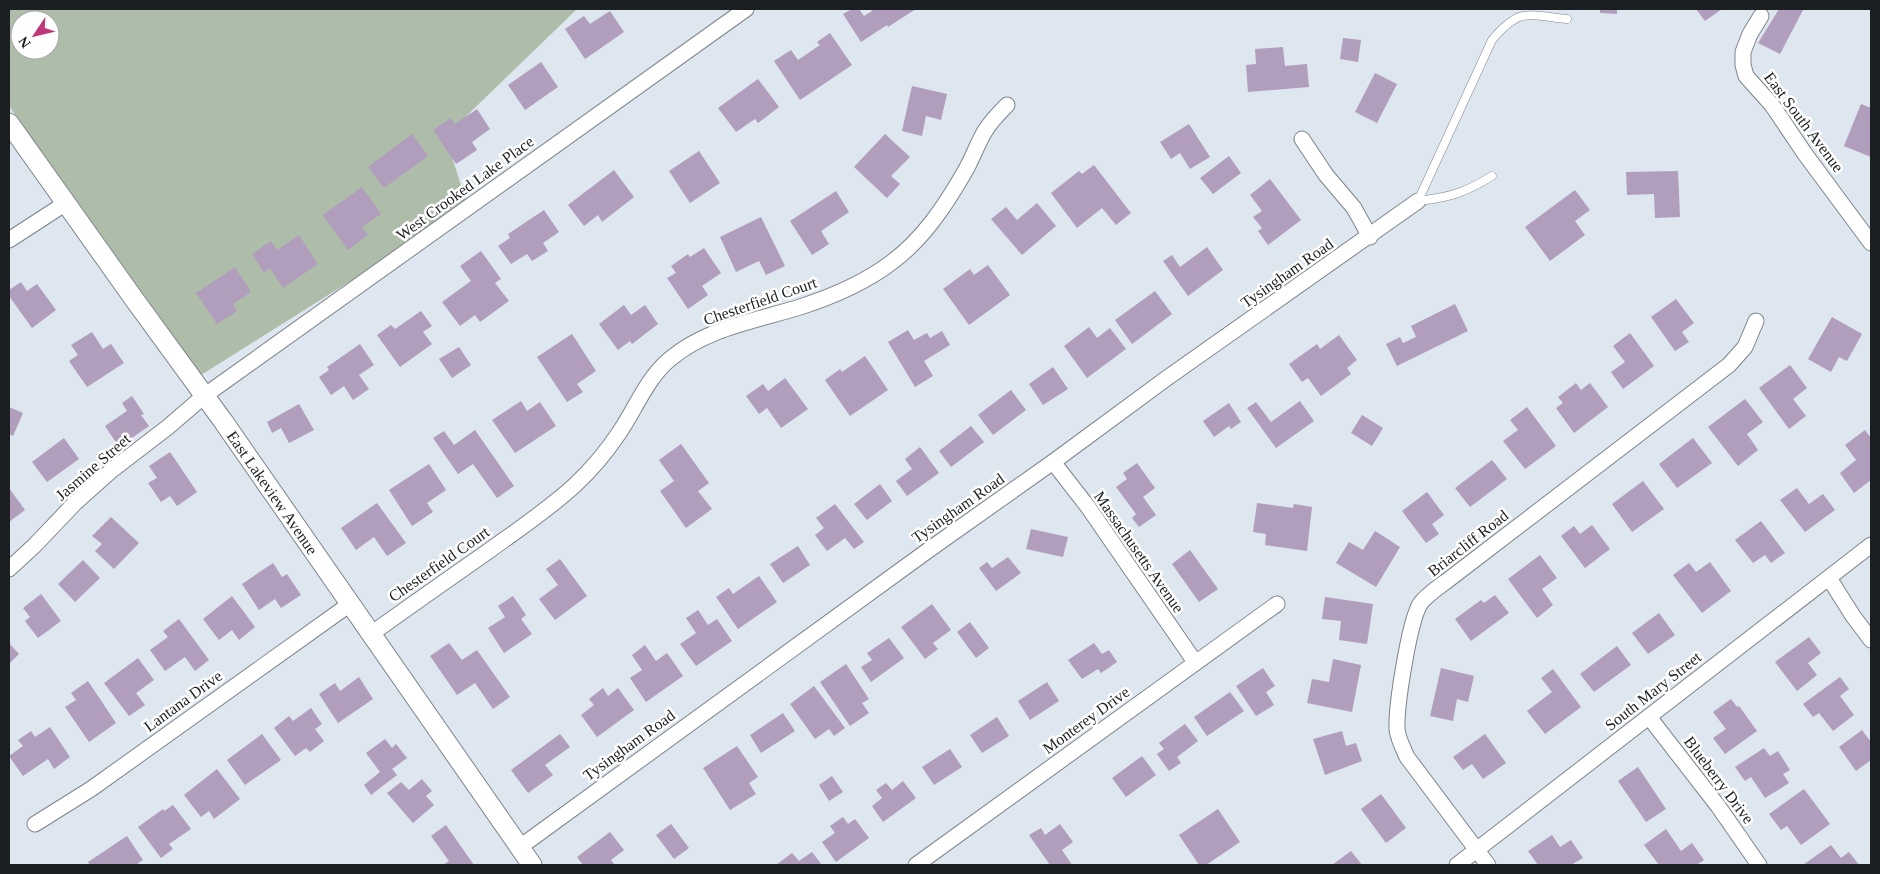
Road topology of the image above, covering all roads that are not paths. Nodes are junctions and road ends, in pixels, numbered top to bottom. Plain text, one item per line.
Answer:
1 (746, 9) edge
2 (1761, 16) dead end
3 (1567, 19) dead end
4 (1007, 105) dead end
5 (9, 122) edge
6 (1302, 139) dead end
7 (1492, 176) dead end
8 (1418, 201) junction
9 (66, 203) junction
10 (1370, 237) junction
11 (9, 240) edge
12 (1871, 243) edge
13 (1756, 321) dead end
14 (204, 396) junction
15 (1053, 462) junction
16 (1871, 545) edge
17 (9, 569) edge
18 (1828, 578) junction
19 (350, 604) junction
20 (1277, 604) dead end
21 (371, 634) junction
22 (1871, 640) edge
23 (1195, 662) junction
24 (1649, 717) junction
25 (35, 824) dead end
26 (520, 847) junction
27 (1477, 850) junction
28 (532, 865) edge
29 (916, 865) edge
30 (1456, 865) edge
31 (1488, 865) edge
32 (1759, 865) edge

1 - 14 street, West Crooked Lake Place
2 - 12 street, East South Avenue
3 - 8 lane
4 - 21 street, Chesterfield Court
5 - 9 street, East Lakeview Avenue
6 - 10 street
7 - 8 lane
8 - 10 street, Tysingham Road
9 - 11 street
9 - 14 street, East Lakeview Avenue
10 - 15 street, Tysingham Road
13 - 27 street, Briarcliff Road
14 - 17 street, Jasmine Street
14 - 19 street, East Lakeview Avenue
15 - 23 street, Massachusetts Avenue
15 - 26 street, Tysingham Road
16 - 18 street, South Mary Street
18 - 22 street
18 - 24 street, South Mary Street
19 - 21 street, East Lakeview Avenue
19 - 25 street, Lantana Drive
20 - 23 street, Monterey Drive
21 - 26 street, East Lakeview Avenue
23 - 29 street, Monterey Drive
24 - 27 street, South Mary Street
24 - 32 street, Blueberry Drive
26 - 28 street, East Lakeview Avenue
27 - 30 street, South Mary Street
27 - 31 street, Briarcliff Road

